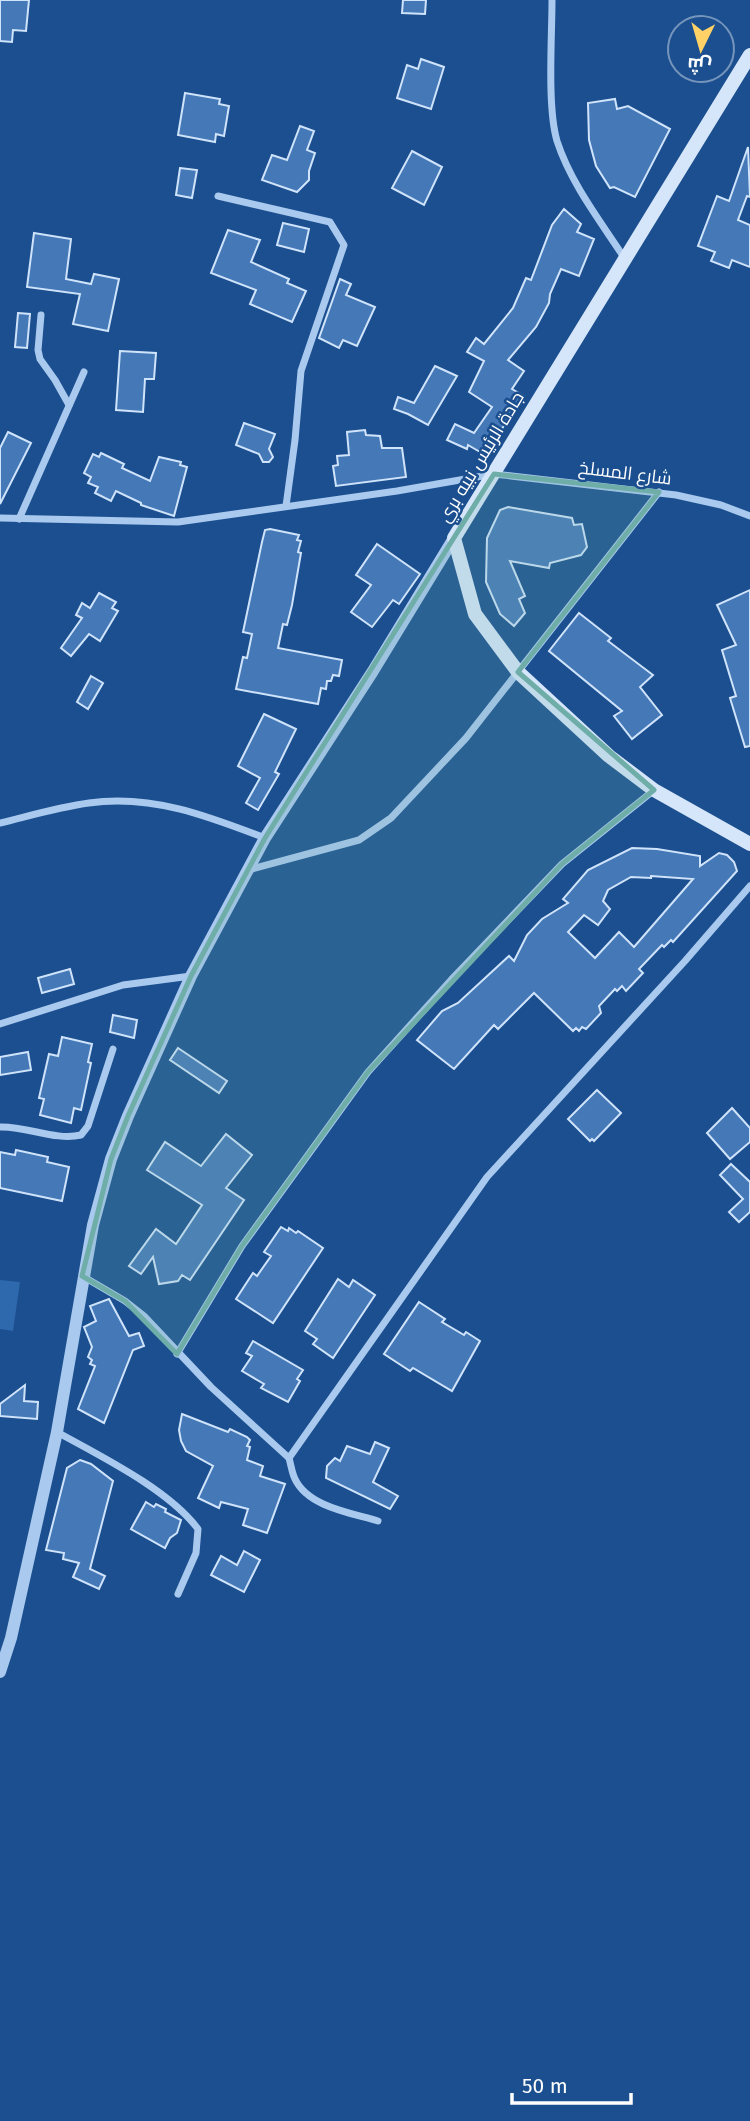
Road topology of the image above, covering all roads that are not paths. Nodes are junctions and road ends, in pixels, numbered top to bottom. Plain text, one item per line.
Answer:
1 (552, 0) edge
2 (750, 55) edge
3 (218, 196) dead end
4 (625, 260) junction
5 (41, 315) dead end
6 (84, 372) dead end
7 (69, 405) junction
8 (494, 474) junction
9 (659, 492) junction
10 (286, 506) junction
11 (750, 516) edge
12 (0, 518) edge
13 (19, 519) junction
14 (454, 538) junction
15 (519, 673) junction
16 (654, 790) junction
17 (0, 822) edge
18 (265, 838) junction
19 (750, 844) edge
20 (248, 870) junction
21 (750, 886) edge
22 (191, 976) junction
23 (0, 1024) edge
24 (113, 1049) dead end
25 (0, 1127) edge
26 (82, 1276) junction
27 (177, 1354) junction
28 (57, 1432) junction
29 (289, 1458) junction
30 (378, 1521) dead end
31 (178, 1594) dead end
32 (0, 1672) edge

1 - 4 street
2 - 4 main road, جادة الرئيس نبيه بري
3 - 10 street
4 - 8 main road, جادة الرئيس نبيه بري
5 - 7 street
6 - 7 street
7 - 13 street
8 - 9 street, شارع المسلخ
8 - 10 street, شارع المسلخ
8 - 14 main road, جادة الرئيس نبيه بري
9 - 11 street, شارع المسلخ
9 - 15 street
10 - 13 street, شارع المسلخ
12 - 13 street, شارع المسلخ
14 - 15 main road, جادة الرئيس نبيه بري
14 - 18 street
15 - 16 main road, جادة الرئيس نبيه بري
15 - 20 street
16 - 19 main road, جادة الرئيس نبيه بري
16 - 27 street
17 - 18 street
18 - 20 street
20 - 22 street
21 - 29 street
22 - 23 street
22 - 26 street
24 - 25 street
26 - 27 street
26 - 28 street
27 - 29 street
28 - 31 street
28 - 32 street
29 - 30 street

